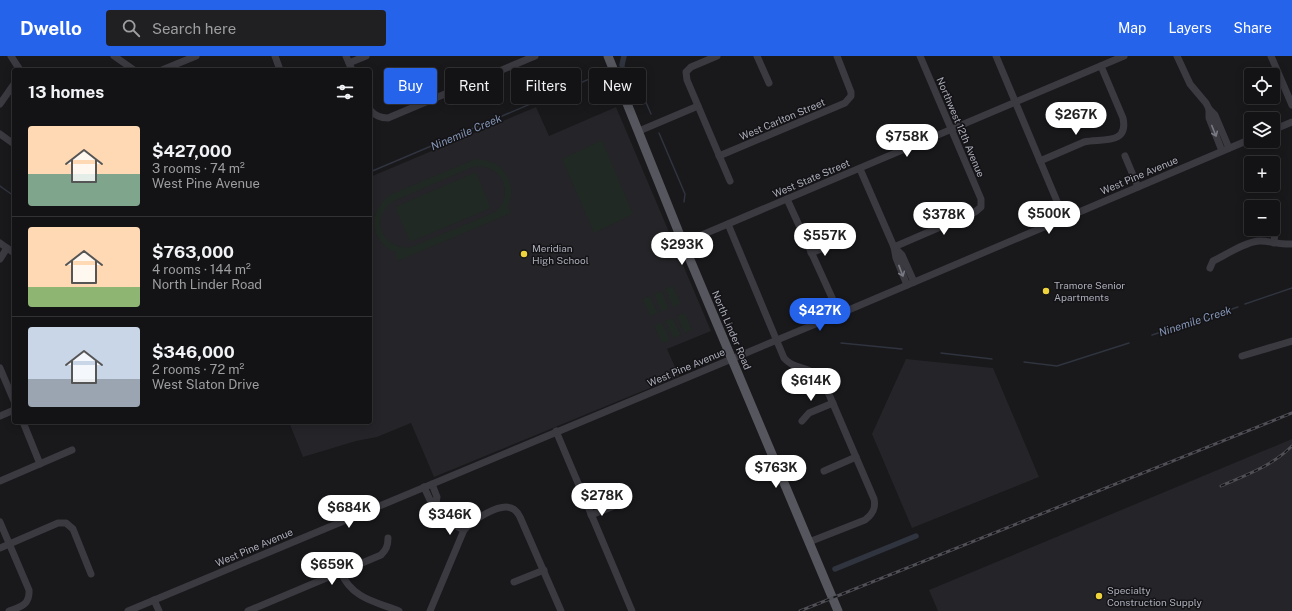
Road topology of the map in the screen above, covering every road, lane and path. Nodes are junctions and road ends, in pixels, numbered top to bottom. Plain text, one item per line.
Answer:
1 (11, 56) edge
2 (114, 56) edge
3 (196, 56) edge
4 (275, 56) edge
5 (366, 56) edge
6 (535, 56) edge
7 (608, 56) edge
8 (717, 56) edge
9 (757, 56) edge
10 (837, 56) edge
11 (920, 56) edge
12 (996, 56) edge
13 (1124, 56) edge
14 (1177, 56) edge
15 (1272, 56) edge
16 (186, 58) edge
17 (349, 63) edge
18 (1101, 66) junction
19 (19, 68) edge
20 (131, 68) edge
21 (166, 68) edge
22 (279, 68) edge
23 (769, 83) dead end
24 (12, 87) edge
25 (1016, 102) junction
26 (0, 104) edge
27 (1292, 105) edge
28 (698, 106) junction
29 (372, 112) edge
30 (1292, 122) edge
31 (1280, 127) edge
32 (952, 129) junction
33 (639, 131) junction
34 (0, 134) edge
35 (1244, 142) edge
36 (12, 143) edge
37 (1225, 150) junction
38 (719, 156) junction
39 (1125, 156) dead end
40 (1040, 161) junction
41 (860, 169) junction
42 (730, 181) dead end
43 (1138, 187) junction
44 (787, 199) junction
45 (1064, 218) junction
46 (728, 224) junction
47 (1275, 236) edge
48 (0, 243) edge
49 (683, 243) junction
50 (1274, 243) junction
51 (1292, 244) edge
52 (842, 246) dead end
53 (894, 247) junction
54 (8, 248) junction
55 (12, 251) edge
56 (811, 253) junction
57 (0, 259) edge
58 (1210, 268) dead end
59 (914, 282) junction
60 (907, 285) junction
61 (839, 313) junction
62 (777, 340) junction
63 (1292, 341) edge
64 (1242, 356) dead end
65 (732, 359) junction
66 (0, 368) edge
67 (12, 396) edge
68 (833, 403) junction
69 (12, 411) edge
70 (0, 416) edge
71 (802, 421) dead end
72 (24, 424) edge
73 (556, 431) junction
74 (72, 450) dead end
75 (856, 457) junction
76 (40, 464) junction
77 (824, 471) dead end
78 (0, 481) edge
79 (428, 485) junction
80 (614, 506) dead end
81 (591, 515) junction
82 (0, 522) edge
83 (464, 530) junction
84 (388, 538) dead end
85 (810, 542) junction
86 (10, 544) junction
87 (0, 548) edge
88 (544, 570) junction
89 (341, 572) junction
90 (91, 574) dead end
91 (514, 582) dead end
92 (154, 600) junction
93 (262, 608) edge
94 (9, 611) edge
95 (128, 611) edge
96 (159, 611) edge
97 (248, 611) edge
98 (399, 611) edge
99 (430, 611) edge
100 (561, 611) edge
101 (632, 611) edge
102 (838, 611) edge

1 - 19 street
2 - 20 street
3 - 16 street
4 - 22 street
5 - 17 street
6 - 29 street
7 - 33 main road, North Linder Road
8 - 28 street
9 - 23 street
10 - 38 street, West Carlton Street
11 - 32 street, Northwest 12th Avenue
12 - 25 street
13 - 18 street, West State Street
14 - 37 street
15 - 27 street
16 - 21 street
18 - 25 street, West State Street
18 - 40 street
24 - 26 street
25 - 32 street, West State Street
25 - 40 street
28 - 33 street
28 - 38 street
30 - 31 street
32 - 41 street, West State Street
32 - 53 street, Northwest 12th Avenue
33 - 49 main road, North Linder Road
34 - 36 street
35 - 37 street, West Pine Avenue
37 - 43 street, West Pine Avenue
38 - 42 street
39 - 43 street
40 - 45 street
41 - 44 street, West State Street
41 - 53 street
43 - 45 street, West Pine Avenue
44 - 46 street, West State Street
44 - 56 street
45 - 59 street, West Pine Avenue
46 - 49 street, West State Street
46 - 62 street
47 - 50 street
48 - 54 street
49 - 65 main road, North Linder Road
50 - 51 street
50 - 58 street
52 - 56 street
53 - 59 street
53 -> 60 street
54 - 55 street
54 - 57 street
56 - 61 street
59 - 60 street, West Pine Avenue
60 - 61 street, West Pine Avenue
61 - 62 street, West Pine Avenue
62 - 65 street, West Pine Avenue
62 - 68 street
63 - 64 street
65 - 73 street, West Pine Avenue
65 - 85 main road, North Linder Road
66 - 67 street
68 - 71 street
68 - 75 street
69 - 70 street
72 - 76 street
73 - 79 street, West Pine Avenue
73 - 81 street
74 - 76 street
75 - 77 street
75 - 85 street
76 - 78 street
79 - 83 street
79 - 92 street, West Pine Avenue
80 - 81 street
81 - 101 street
82 - 86 street
83 - 88 street
83 - 99 street
84 - 89 street
85 - 102 main road, North Linder Road
86 - 87 street
86 - 90 street
86 - 94 street
88 - 91 street
88 - 100 street
89 - 93 street
89 - 98 street
92 - 95 street, West Pine Avenue
92 - 96 street
93 - 97 street

